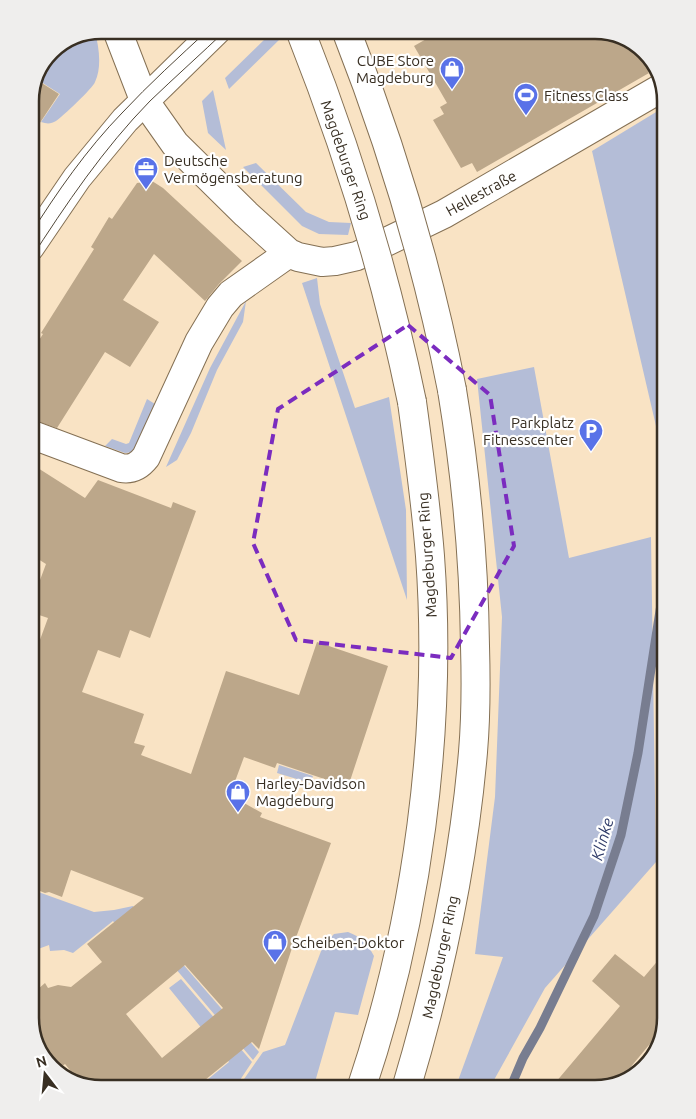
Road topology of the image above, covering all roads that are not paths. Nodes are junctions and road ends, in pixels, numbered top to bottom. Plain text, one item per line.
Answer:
1 (120, 39) edge
2 (208, 39) edge
3 (303, 39) edge
4 (349, 39) edge
5 (656, 91) edge
6 (144, 100) junction
7 (39, 234) edge
8 (289, 253) junction
9 (39, 437) edge
10 (363, 1080) edge
11 (409, 1080) edge

1 - 6 main road, Hellestraße
2 - 6 main road
3 - 10 main road, Magdeburger Ring, bridge
4 - 11 main road, Magdeburger Ring, bridge
5 - 8 main road, Hellestraße
6 - 7 main road
6 - 8 main road, Hellestraße
8 - 9 main road

